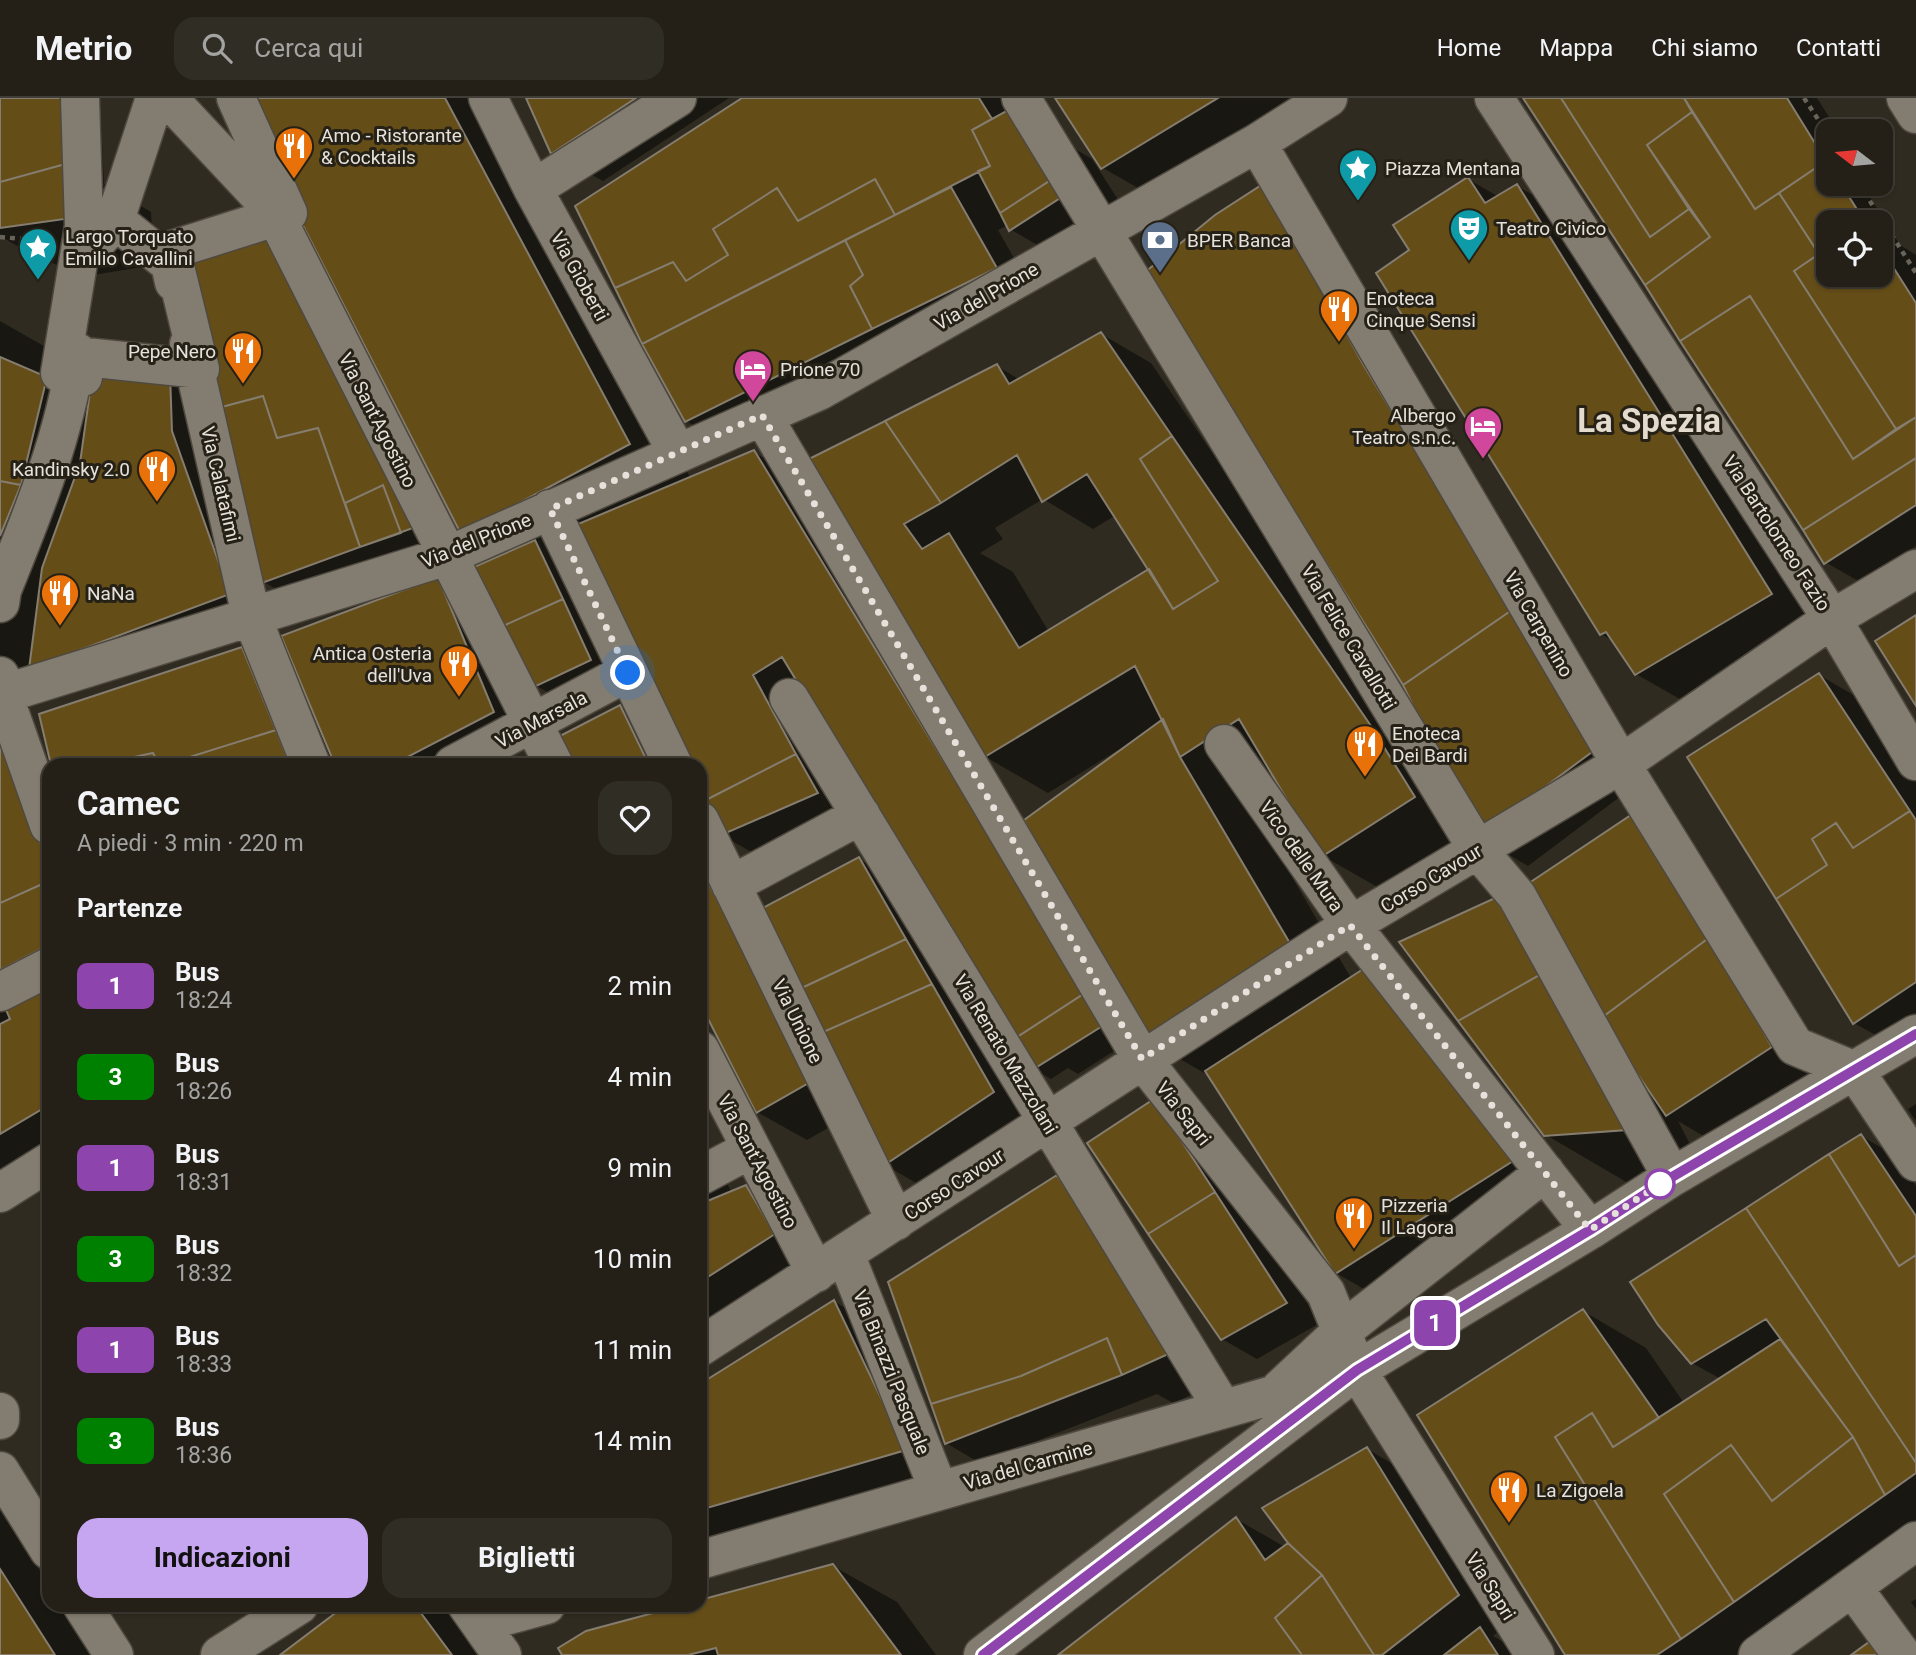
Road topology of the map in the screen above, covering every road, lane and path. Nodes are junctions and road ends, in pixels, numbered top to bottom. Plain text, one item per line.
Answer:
1 (80, 98) edge
2 (155, 98) edge
3 (168, 98) edge
4 (236, 98) edge
5 (488, 98) edge
6 (677, 98) edge
7 (1021, 98) edge
8 (1328, 98) edge
9 (1494, 98) edge
10 (1804, 98) edge
11 (1906, 98) edge
12 (1916, 114) edge
13 (1818, 119) edge
14 (1257, 143) junction
15 (533, 189) junction
16 (1867, 196) edge
17 (275, 217) junction
18 (115, 220) junction
19 (1103, 230) junction
20 (1916, 273) edge
21 (195, 369) junction
22 (74, 376) junction
23 (762, 415) junction
24 (677, 452) junction
25 (550, 509) junction
26 (447, 556) junction
27 (1916, 569) edge
28 (1, 595) edge
29 (251, 615) junction
30 (1832, 619) junction
31 (628, 673) junction
32 (1, 688) edge
33 (789, 698) dead end
34 (534, 724) junction
35 (1224, 744) dead end
36 (308, 758) edge
37 (467, 758) edge
38 (551, 758) edge
39 (670, 758) edge
40 (1916, 761) edge
41 (1621, 764) junction
42 (42, 805) edge
43 (861, 816) junction
44 (707, 835) edge
45 (1478, 850) junction
46 (731, 885) junction
47 (1350, 925) junction
48 (42, 971) edge
49 (0, 992) edge
50 (1916, 1034) edge
51 (1142, 1059) junction
52 (707, 1064) edge
53 (1855, 1071) junction
54 (1048, 1123) junction
55 (751, 1149) junction
56 (1916, 1162) edge
57 (42, 1166) edge
58 (707, 1172) edge
59 (1545, 1172) junction
60 (1672, 1177) junction
61 (0, 1193) edge
62 (896, 1221) junction
63 (1590, 1230) junction
64 (830, 1263) junction
65 (1342, 1332) junction
66 (707, 1342) edge
67 (1357, 1370) junction
68 (1273, 1395) junction
69 (1223, 1409) junction
70 (0, 1412) edge
71 (0, 1420) edge
72 (0, 1471) edge
73 (939, 1491) junction
74 (42, 1539) edge
75 (1916, 1541) edge
76 (707, 1558) edge
77 (1853, 1588) junction
78 (86, 1612) edge
79 (288, 1612) edge
80 (473, 1614) edge
81 (114, 1655) edge
82 (220, 1655) edge
83 (502, 1655) edge
84 (983, 1655) edge
85 (1535, 1655) edge
86 (1758, 1655) edge
87 (1902, 1655) edge

1 - 22 street
2 - 18 street
3 - 17 street, Via Sant'Agostino
4 - 17 street
5 - 15 street, Via Gioberti
6 - 15 street
7 - 19 street, Via Felice Cavallotti
8 - 14 street, Via del Prione
9 - 30 street, Via Bartolomeo Fazio
10 - 13 path
11 - 12 street
14 - 19 street, Via del Prione
14 - 41 street, Via Carpenino
15 - 24 street, Via Gioberti
16 - 20 path
17 - 21 street
17 - 26 street, Via Sant'Agostino
18 - 21 street, Via Calatafimi
18 - 22 street
19 - 23 street, Via del Prione
19 - 45 street, Via Felice Cavallotti
21 - 22 street
21 - 29 street, Via Calatafimi
22 - 28 street
23 - 24 street, Via del Prione
23 - 51 street, Via Sapri
24 - 25 street, Via del Prione
25 - 26 street, Via del Prione
25 - 31 street
26 - 29 street, Via del Prione
26 - 34 street, Via Sant'Agostino
27 - 30 street, Corso Cavour
29 - 32 street, Via del Prione
29 - 36 street, Via Calatafimi
30 - 40 street, Via Bartolomeo Fazio
30 - 41 street, Corso Cavour
31 - 34 street, Via Marsala
31 - 39 street
32 - 42 street
33 - 43 street, Via Renato Mazzolani
34 - 37 street, Via Marsala
34 - 38 street, Via Sant'Agostino
35 - 47 street, Vico delle Mura
41 - 45 street, Corso Cavour
41 - 53 street, Via Carpenino
43 - 46 street
43 - 54 street, Via Renato Mazzolani
44 - 46 street, Via Unione
45 - 47 street, Corso Cavour
45 - 60 street, Via Felice Cavallotti
46 - 62 street, Via Unione
47 - 51 street, Corso Cavour
47 - 59 street, Vico delle Mura
48 - 49 street
50 - 53 street
51 - 54 street, Corso Cavour
51 - 65 street, Via Sapri
52 - 55 street, Via Sant'Agostino
53 - 56 street
53 - 60 street
54 - 62 street, Corso Cavour
54 - 69 street, Via Renato Mazzolani
55 - 58 street
55 - 64 street, Via Sant'Agostino
57 - 61 street
59 - 63 street, Vico delle Mura
59 - 65 street
60 - 63 street
62 - 64 street, Corso Cavour
63 - 67 street
64 - 66 street, Corso Cavour
64 - 73 street, Via Binazzi Pasquale
65 - 67 street, Via Sapri
65 - 68 street
67 - 68 street, Via del Carmine
67 - 84 street
67 - 85 street, Via Sapri
68 - 69 street, Via del Carmine
69 - 73 street, Via del Carmine
70 - 71 street
72 - 74 street
73 - 76 street, Via del Carmine
75 - 77 street
77 - 86 street
77 - 87 street
78 - 81 street
79 - 82 street
80 - 83 street

